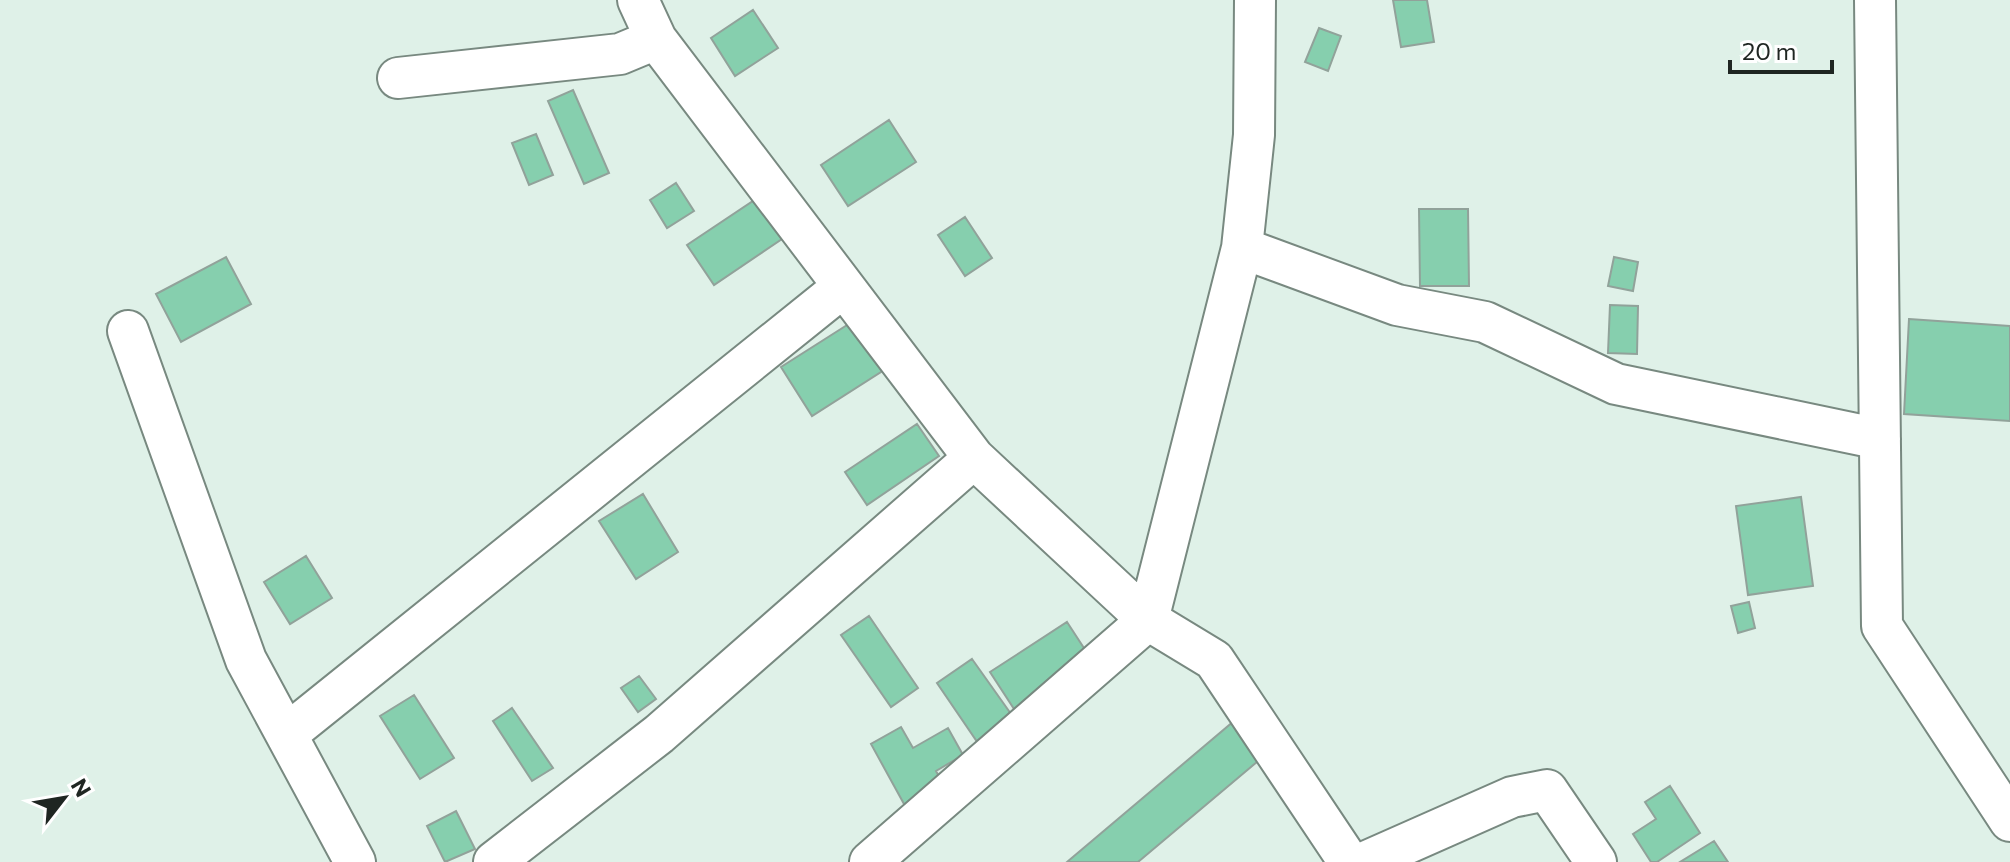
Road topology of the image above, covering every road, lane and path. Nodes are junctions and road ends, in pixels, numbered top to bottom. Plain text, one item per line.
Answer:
1 (638, 0) edge
2 (1255, 0) edge
3 (1875, 0) edge
4 (656, 39) junction
5 (398, 78) dead end
6 (1242, 248) junction
7 (843, 287) junction
8 (128, 331) dead end
9 (1880, 439) junction
10 (974, 458) junction
11 (1148, 620) junction
12 (287, 734) junction
13 (2010, 821) edge
14 (355, 862) edge
15 (494, 862) edge
16 (870, 862) edge
17 (1349, 862) edge
18 (1365, 862) edge
19 (1596, 862) edge

1 - 4 street
2 - 6 street
3 - 9 street
4 - 5 street
4 - 7 street
6 - 9 street
6 - 11 street
7 - 10 street
7 - 12 street
8 - 12 street
9 - 13 street
10 - 11 street
10 - 15 street
11 - 16 street
11 - 17 street
12 - 14 street
18 - 19 street

